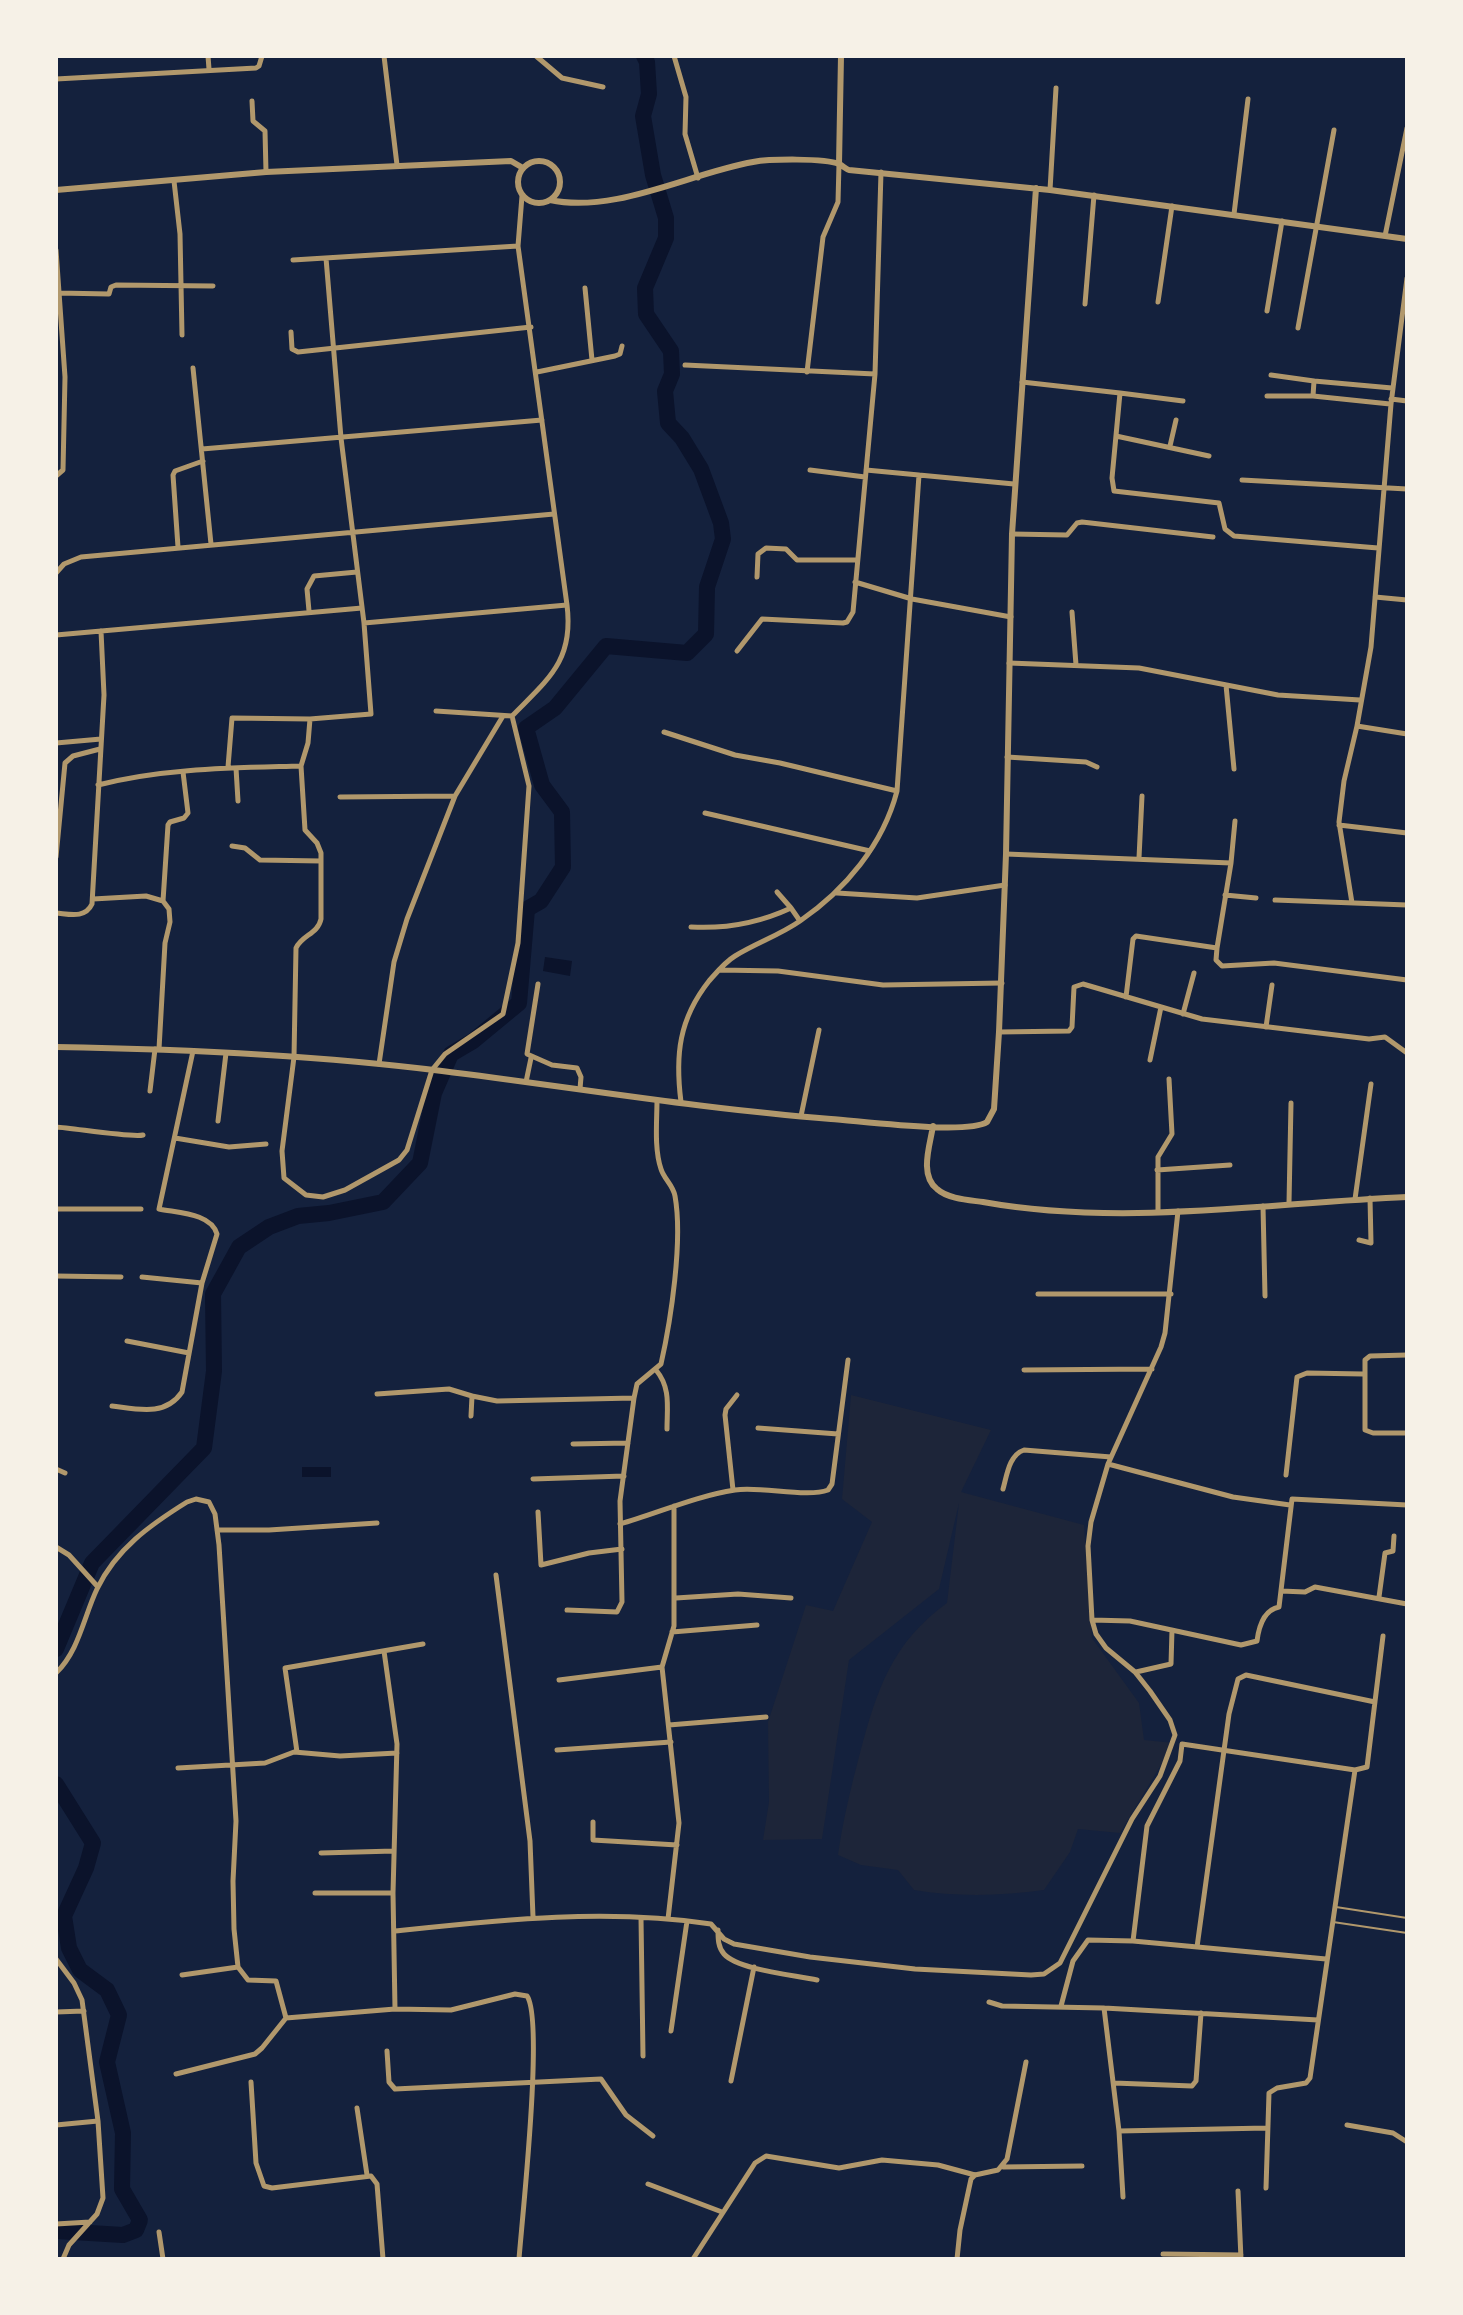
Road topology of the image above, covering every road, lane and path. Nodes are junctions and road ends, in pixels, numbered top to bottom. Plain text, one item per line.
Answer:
1 (208, 56) edge
2 (262, 56) edge
3 (384, 56) edge
4 (536, 56) edge
5 (674, 56) edge
6 (841, 56) edge
7 (209, 69) junction
8 (56, 79) edge
9 (603, 87) dead end
10 (1056, 88) dead end
11 (1248, 99) dead end
12 (252, 101) dead end
13 (1407, 128) edge
14 (1334, 130) dead end
15 (839, 164) junction
16 (397, 165) junction
17 (523, 168) junction
18 (266, 172) junction
19 (881, 172) junction
20 (698, 178) junction
21 (174, 181) junction
22 (1036, 188) junction
23 (56, 190) edge
24 (1050, 190) junction
25 (1094, 195) junction
26 (522, 196) junction
27 (550, 200) junction
28 (1173, 205) junction
29 (1234, 214) junction
30 (1282, 220) junction
31 (1316, 226) junction
32 (1385, 236) junction
33 (1407, 239) edge
34 (518, 246) junction
35 (56, 250) edge
36 (326, 258) junction
37 (293, 260) dead end
38 (56, 261) edge
39 (1407, 278) edge
40 (213, 286) dead end
41 (181, 287) junction
42 (585, 288) dead end
43 (58, 293) junction
44 (1158, 302) dead end
45 (1085, 304) dead end
46 (1267, 311) dead end
47 (531, 327) junction
48 (1298, 328) dead end
49 (291, 332) dead end
50 (1399, 334) junction
51 (1407, 334) edge
52 (182, 335) dead end
53 (622, 346) dead end
54 (333, 348) junction
55 (59, 358) edge
56 (592, 360) junction
57 (685, 365) dead end
58 (193, 368) dead end
59 (537, 372) junction
60 (807, 372) junction
61 (875, 374) junction
62 (1271, 375) dead end
63 (1314, 381) junction
64 (1022, 382) junction
65 (1392, 388) junction
66 (1120, 393) junction
67 (1267, 396) dead end
68 (1313, 396) junction
69 (1183, 401) dead end
70 (1407, 401) edge
71 (1391, 402) junction
72 (542, 420) junction
73 (1176, 420) dead end
74 (1116, 436) junction
75 (341, 438) junction
76 (1170, 446) junction
77 (202, 449) junction
78 (1209, 456) dead end
79 (203, 461) junction
80 (810, 470) dead end
81 (866, 470) junction
82 (919, 475) junction
83 (57, 476) edge
84 (865, 477) junction
85 (1242, 480) dead end
86 (1014, 484) junction
87 (1384, 487) junction
88 (1407, 489) edge
89 (554, 514) junction
90 (352, 531) junction
91 (1012, 534) junction
92 (1213, 537) dead end
93 (211, 544) junction
94 (178, 547) junction
95 (1378, 548) junction
96 (857, 560) junction
97 (357, 572) junction
98 (56, 573) edge
99 (757, 577) dead end
100 (855, 582) junction
101 (1375, 597) junction
102 (912, 599) junction
103 (1407, 600) edge
104 (567, 605) junction
105 (362, 608) junction
106 (309, 611) junction
107 (1072, 612) dead end
108 (1011, 617) junction
109 (364, 623) junction
110 (101, 631) junction
111 (56, 635) edge
112 (737, 651) dead end
113 (1009, 663) junction
114 (1076, 665) junction
115 (1226, 685) junction
116 (1360, 700) junction
117 (436, 711) dead end
118 (503, 716) junction
119 (512, 716) junction
120 (310, 719) junction
121 (1357, 726) junction
122 (664, 732) dead end
123 (1407, 734) edge
124 (101, 739) junction
125 (56, 743) edge
126 (100, 749) junction
127 (1007, 757) junction
128 (301, 766) junction
129 (228, 767) junction
130 (1097, 767) dead end
131 (236, 768) junction
132 (1234, 769) dead end
133 (183, 772) junction
134 (98, 785) junction
135 (897, 791) junction
136 (455, 796) junction
137 (1142, 796) dead end
138 (340, 797) dead end
139 (238, 801) dead end
140 (705, 813) dead end
141 (1235, 821) dead end
142 (1339, 825) junction
143 (1407, 833) edge
144 (232, 846) dead end
145 (870, 851) junction
146 (1006, 854) junction
147 (56, 857) edge
148 (1139, 858) junction
149 (321, 861) junction
150 (1231, 863) junction
151 (1005, 885) junction
152 (777, 892) dead end
153 (836, 893) junction
154 (1225, 895) junction
155 (1256, 898) dead end
156 (93, 899) junction
157 (1275, 900) dead end
158 (163, 901) junction
159 (1352, 903) junction
160 (1407, 905) edge
161 (791, 908) junction
162 (56, 913) edge
163 (800, 921) junction
164 (691, 927) dead end
165 (1217, 948) junction
166 (719, 970) junction
167 (1194, 973) dead end
168 (1407, 980) edge
169 (1002, 983) junction
170 (538, 984) dead end
171 (1272, 985) dead end
172 (1126, 997) junction
173 (1161, 1007) junction
174 (1180, 1014) junction
175 (1266, 1027) junction
176 (819, 1030) dead end
177 (999, 1032) junction
178 (56, 1047) edge
179 (157, 1049) junction
180 (193, 1051) junction
181 (226, 1053) junction
182 (1407, 1053) edge
183 (294, 1057) junction
184 (531, 1058) junction
185 (1150, 1060) dead end
186 (379, 1064) junction
187 (435, 1070) junction
188 (1169, 1079) dead end
189 (526, 1082) junction
190 (1371, 1084) dead end
191 (580, 1089) junction
192 (150, 1091) dead end
193 (657, 1099) junction
194 (681, 1102) junction
195 (1291, 1103) dead end
196 (801, 1116) junction
197 (218, 1121) dead end
198 (933, 1126) junction
199 (56, 1127) edge
200 (143, 1135) dead end
201 (175, 1138) junction
202 (266, 1144) dead end
203 (1230, 1165) dead end
204 (1157, 1170) junction
205 (1407, 1197) edge
206 (1370, 1198) junction
207 (1355, 1199) junction
208 (1289, 1203) junction
209 (1263, 1205) junction
210 (56, 1209) edge
211 (141, 1209) dead end
212 (1158, 1211) junction
213 (1178, 1211) junction
214 (1359, 1240) dead end
215 (56, 1276) edge
216 (121, 1277) dead end
217 (142, 1277) dead end
218 (202, 1283) junction
219 (1038, 1294) dead end
220 (1171, 1294) junction
221 (1265, 1296) dead end
222 (127, 1341) dead end
223 (189, 1353) junction
224 (1407, 1355) edge
225 (848, 1360) dead end
226 (1152, 1369) junction
227 (656, 1370) junction
228 (1024, 1370) dead end
229 (1363, 1374) junction
230 (377, 1394) dead end
231 (737, 1395) dead end
232 (472, 1396) junction
233 (634, 1398) junction
234 (112, 1406) dead end
235 (471, 1416) dead end
236 (758, 1428) dead end
237 (667, 1429) dead end
238 (1406, 1433) edge
239 (838, 1434) junction
240 (628, 1443) junction
241 (573, 1444) dead end
242 (1111, 1457) junction
243 (1108, 1464) junction
244 (56, 1469) edge
245 (65, 1473) dead end
246 (1286, 1475) dead end
247 (624, 1476) junction
248 (533, 1479) dead end
249 (1003, 1489) dead end
250 (733, 1490) junction
251 (1290, 1505) junction
252 (1407, 1505) edge
253 (674, 1506) junction
254 (538, 1512) dead end
255 (377, 1523) dead end
256 (620, 1524) junction
257 (217, 1530) junction
258 (1394, 1536) dead end
259 (56, 1547) edge
260 (622, 1549) junction
261 (496, 1575) dead end
262 (96, 1584) junction
263 (1281, 1591) junction
264 (1379, 1597) junction
265 (676, 1598) junction
266 (791, 1598) dead end
267 (1407, 1604) edge
268 (567, 1610) dead end
269 (1092, 1620) junction
270 (757, 1625) dead end
271 (1172, 1630) junction
272 (672, 1632) junction
273 (1383, 1636) dead end
274 (423, 1644) dead end
275 (384, 1651) junction
276 (662, 1667) junction
277 (1135, 1672) junction
278 (56, 1673) edge
279 (559, 1680) dead end
280 (1375, 1702) junction
281 (766, 1717) dead end
282 (669, 1725) junction
283 (671, 1742) junction
284 (1224, 1749) junction
285 (557, 1750) dead end
286 (297, 1752) junction
287 (397, 1753) junction
288 (233, 1766) junction
289 (178, 1768) dead end
290 (1355, 1770) junction
291 (593, 1822) dead end
292 (677, 1845) junction
293 (394, 1851) junction
294 (321, 1853) dead end
295 (315, 1893) dead end
296 (393, 1893) junction
297 (1335, 1907) junction
298 (533, 1917) junction
299 (641, 1918) junction
300 (1407, 1918) edge
301 (668, 1919) junction
302 (687, 1921) junction
303 (1333, 1922) junction
304 (718, 1929) junction
305 (395, 1931) junction
306 (1407, 1933) edge
307 (1133, 1941) junction
308 (1197, 1947) junction
309 (56, 1959) edge
310 (1326, 1959) junction
311 (238, 1967) junction
312 (754, 1967) junction
313 (182, 1975) dead end
314 (817, 1980) dead end
315 (989, 2002) dead end
316 (1061, 2006) junction
317 (1104, 2008) junction
318 (395, 2009) junction
319 (84, 2011) junction
320 (56, 2012) edge
321 (1201, 2013) junction
322 (286, 2018) junction
323 (1318, 2020) junction
324 (671, 2031) dead end
325 (387, 2051) dead end
326 (643, 2056) dead end
327 (1026, 2062) dead end
328 (176, 2074) dead end
329 (532, 2081) junction
330 (731, 2081) dead end
331 (251, 2082) dead end
332 (1114, 2083) junction
333 (357, 2108) dead end
334 (98, 2121) junction
335 (56, 2125) edge
336 (1347, 2125) dead end
337 (1267, 2128) junction
338 (1119, 2131) junction
339 (653, 2136) dead end
340 (1407, 2142) edge
341 (1082, 2166) dead end
342 (1003, 2167) junction
343 (367, 2175) junction
344 (975, 2175) junction
345 (648, 2184) dead end
346 (1266, 2188) dead end
347 (1238, 2191) dead end
348 (1123, 2197) dead end
349 (722, 2212) junction
350 (90, 2222) junction
351 (56, 2224) edge
352 (159, 2232) dead end
353 (1163, 2254) dead end
354 (1241, 2257) edge
355 (63, 2259) edge
356 (163, 2259) edge
357 (383, 2259) edge
358 (519, 2259) edge
359 (693, 2259) edge
360 (957, 2259) edge

1 - 7 street
2 - 7 street
3 - 16 street
4 - 9 street
5 - 20 street
6 - 15 street
7 - 8 street
10 - 24 street
11 - 29 street
12 - 18 street
13 - 32 street
14 - 31 street
15 - 19 street
15 - 20 street
15 - 60 street
16 - 17 street
16 - 18 street
17 - 26 street
17 - 27 street
18 - 21 street
19 - 22 street
19 - 61 street
20 - 27 street
21 - 23 street
21 - 41 street
22 - 24 street
22 - 64 street
24 - 25 street
25 - 28 street
25 - 45 street
26 - 27 street
26 - 34 street
28 - 29 street
28 - 44 street
29 - 30 street
30 - 31 street
30 - 46 street
31 - 32 street
31 - 48 street
32 - 33 street
34 - 36 street
34 - 47 street
35 - 38 street
36 - 37 street
36 - 54 street
38 - 43 street
39 - 50 street
40 - 41 street
41 - 43 street
41 - 52 street
42 - 56 street
43 - 55 street
47 - 54 street
47 - 59 street
49 - 54 street
50 - 51 street
50 - 65 street
53 - 56 street
54 - 75 street
55 - 83 street
56 - 59 street
57 - 60 street
58 - 77 street
59 - 72 street
60 - 61 street
61 - 81 street
62 - 63 street
63 - 65 street
63 - 68 street
64 - 66 street
64 - 86 street
65 - 71 street
66 - 69 street
66 - 74 street
67 - 68 street
68 - 71 street
70 - 71 street
71 - 87 street
72 - 75 street
72 - 89 street
73 - 76 street
74 - 76 street
74 - 95 street
75 - 77 street
75 - 90 street
76 - 78 street
77 - 79 street
79 - 93 street
79 - 94 street
80 - 84 street
81 - 82 street
81 - 84 street
82 - 86 street
82 - 102 street
84 - 96 street
85 - 87 street
86 - 91 street
87 - 88 street
87 - 95 street
89 - 90 street
89 - 104 street
90 - 93 street
90 - 97 street
91 - 92 street
91 - 108 street
93 - 94 street
94 - 98 street
95 - 101 street
96 - 99 street
96 - 100 street
97 - 105 street
97 - 106 street
100 - 102 street
100 - 112 street
101 - 103 street
101 - 116 street
102 - 108 street
102 - 135 street
104 - 109 street
104 - 119 street
105 - 106 street
105 - 109 street
106 - 110 street
107 - 114 street
108 - 113 street
109 - 120 street
110 - 111 street
110 - 124 street
113 - 114 street
113 - 127 street
114 - 115 street
115 - 116 street
115 - 132 street
116 - 121 street
117 - 118 street
118 - 119 street
118 - 136 street
119 - 187 street
120 - 128 street
120 - 129 street
121 - 123 street
121 - 142 street
122 - 135 street
124 - 125 street
124 - 126 street
126 - 134 street
126 - 147 street
127 - 130 street
127 - 146 street
128 - 131 street
128 - 149 street
129 - 131 street
129 - 133 street
131 - 139 street
133 - 134 street
133 - 158 street
134 - 156 street
135 - 145 street
136 - 138 street
136 - 186 street
137 - 148 street
140 - 145 street
141 - 150 street
142 - 143 street
142 - 159 street
144 - 149 street
145 - 153 street
146 - 148 street
146 - 151 street
148 - 150 street
149 - 183 street
150 - 154 street
151 - 153 street
151 - 169 street
152 - 161 street
153 - 163 street
154 - 155 street
154 - 165 street
156 - 158 street
156 - 162 street
157 - 159 street
158 - 179 street
159 - 160 street
161 - 163 street
161 - 164 street
163 - 166 street
165 - 168 street
165 - 172 street
166 - 169 street
166 - 194 street
167 - 174 street
169 - 177 street
170 - 184 street
171 - 175 street
172 - 173 street
172 - 177 street
173 - 174 street
173 - 185 street
174 - 175 street
175 - 182 street
176 - 196 street
177 - 198 street
178 - 179 street
179 - 180 street
179 - 192 street
180 - 181 street
180 - 201 street
181 - 183 street
181 - 197 street
183 - 186 street
183 - 187 street
184 - 189 street
184 - 191 street
186 - 187 street
187 - 189 street
188 - 204 street
189 - 191 street
190 - 207 street
191 - 193 street
193 - 194 street
193 - 227 street
194 - 196 street
195 - 208 street
196 - 198 street
198 - 212 street
199 - 200 street
201 - 202 street
201 - 218 street
203 - 204 street
204 - 212 street
205 - 206 street
206 - 207 street
206 - 214 street
207 - 208 street
208 - 209 street
209 - 213 street
209 - 221 street
210 - 211 street
212 - 213 street
213 - 220 street
215 - 216 street
217 - 218 street
218 - 223 street
219 - 220 street
220 - 226 street
222 - 223 street
223 - 234 street
224 - 229 street
225 - 239 street
226 - 228 street
226 - 242 street
227 - 233 street
227 - 237 street
229 - 238 street
229 - 246 street
230 - 232 street
231 - 250 street
232 - 233 street
232 - 235 street
233 - 240 street
236 - 239 street
239 - 250 street
240 - 241 street
240 - 247 street
242 - 243 street
242 - 249 street
243 - 251 street
243 - 269 street
244 - 245 street
247 - 248 street
247 - 256 street
250 - 253 street
251 - 252 street
251 - 263 street
253 - 256 street
253 - 265 street
254 - 260 street
255 - 257 street
256 - 260 street
257 - 262 street
257 - 288 street
258 - 264 street
259 - 262 street
260 - 268 street
261 - 298 street
262 - 278 street
263 - 264 street
263 - 271 street
264 - 267 street
265 - 266 street
265 - 272 street
269 - 271 street
269 - 277 street
270 - 272 street
271 - 277 street
272 - 276 street
273 - 280 street
274 - 275 street
275 - 286 street
275 - 287 street
276 - 279 street
276 - 282 street
277 - 304 street
280 - 284 street
280 - 290 street
281 - 282 street
282 - 283 street
283 - 285 street
283 - 292 street
284 - 290 street
284 - 307 street
284 - 308 street
286 - 287 street
286 - 288 street
287 - 293 street
288 - 289 street
288 - 311 street
290 - 297 street
291 - 292 street
292 - 301 street
293 - 294 street
293 - 296 street
295 - 296 street
296 - 305 street
297 - 300 lane
297 - 303 street
298 - 299 street
298 - 305 street
299 - 301 street
299 - 326 street
301 - 302 street
302 - 304 street
302 - 324 street
303 - 306 lane
303 - 310 street
304 - 312 street
305 - 318 street
307 - 308 street
307 - 316 street
308 - 310 street
309 - 319 street
310 - 323 street
311 - 313 street
311 - 322 street
312 - 314 street
312 - 330 street
315 - 316 street
316 - 317 street
317 - 321 street
317 - 332 street
318 - 322 street
318 - 329 street
319 - 320 street
319 - 334 street
321 - 323 street
321 - 332 street
322 - 328 street
323 - 337 street
325 - 329 street
327 - 342 street
329 - 339 street
329 - 358 street
331 - 343 street
332 - 338 street
333 - 343 street
334 - 335 street
334 - 350 street
336 - 340 street
337 - 338 street
337 - 346 street
338 - 348 street
341 - 342 street
342 - 344 street
343 - 357 street
344 - 349 street
344 - 360 street
345 - 349 street
347 - 354 street
349 - 359 street
350 - 351 street
350 - 355 street
352 - 356 street
353 - 354 street

